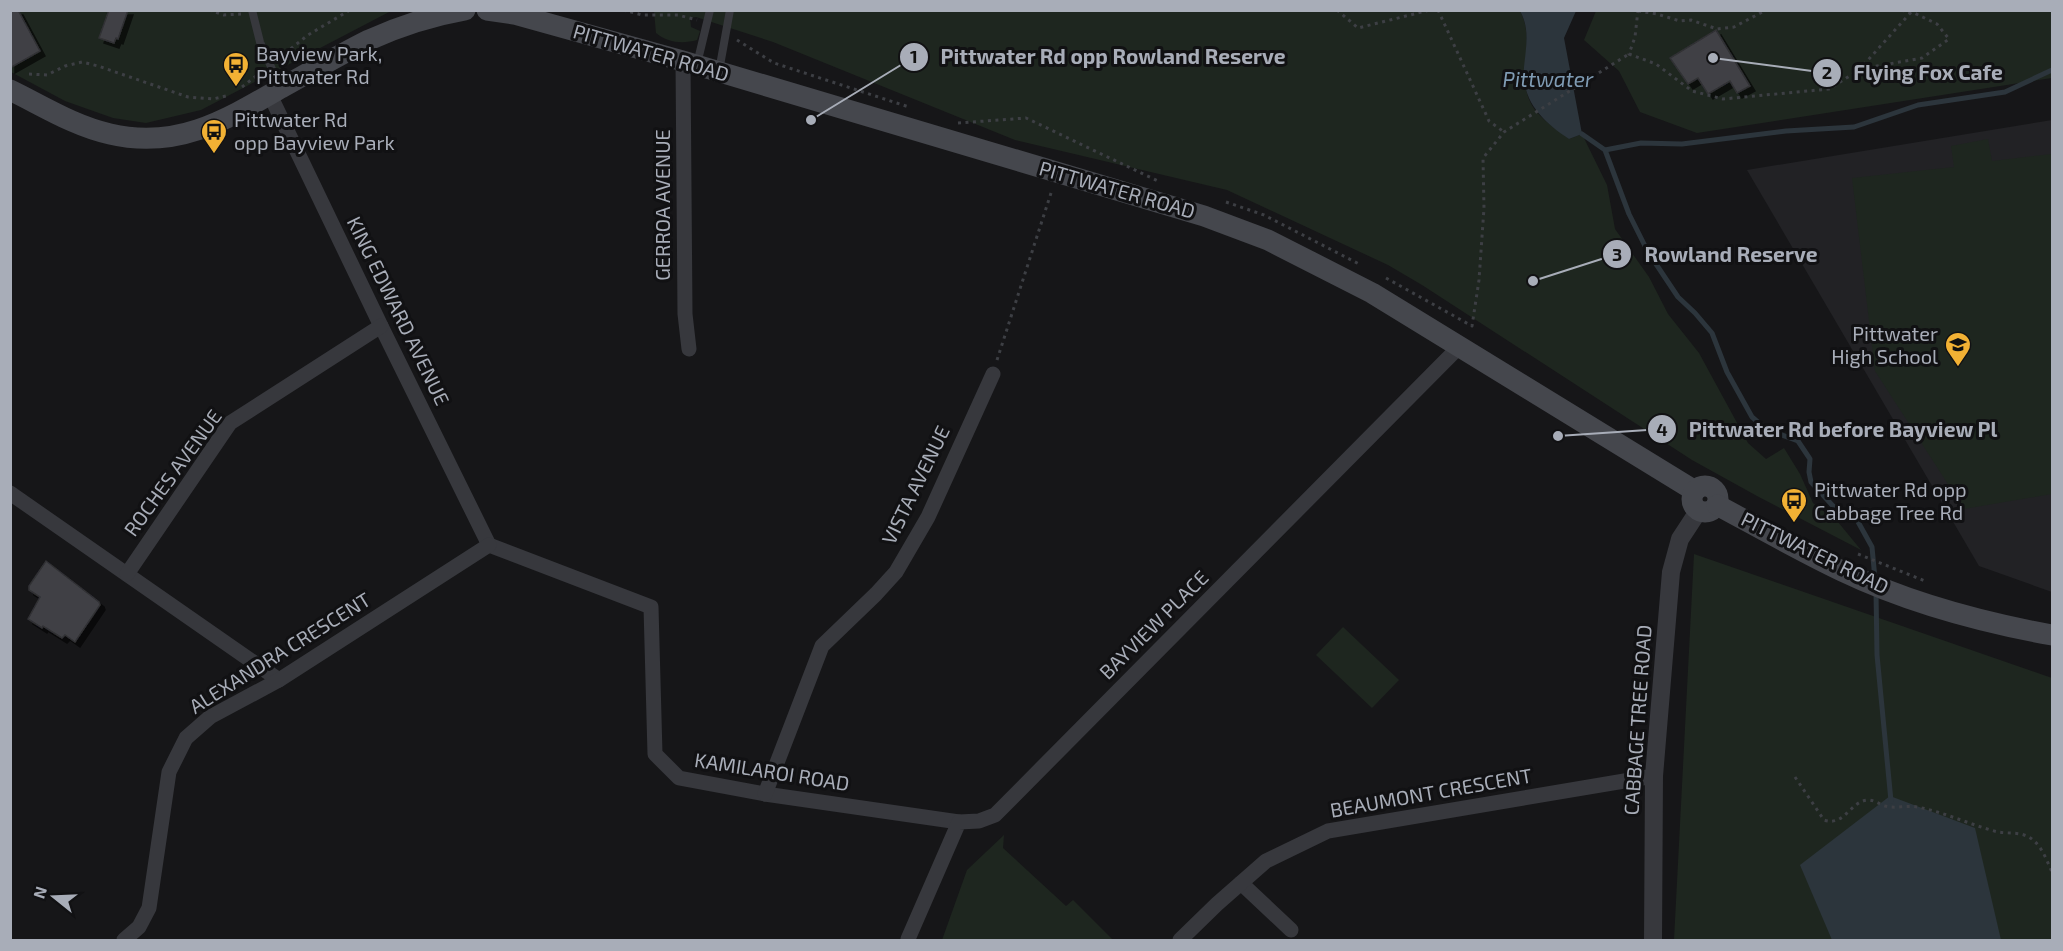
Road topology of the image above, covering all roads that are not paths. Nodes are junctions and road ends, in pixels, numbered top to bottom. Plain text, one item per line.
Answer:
1 (465, 10) edge
2 (487, 10) edge
3 (710, 10) edge
4 (730, 10) edge
5 (252, 11) edge
6 (690, 63) junction
7 (719, 73) junction
8 (10, 90) edge
9 (275, 92) junction
10 (381, 326) junction
11 (1459, 347) junction
12 (689, 349) dead end
13 (993, 374) road end
14 (10, 493) edge
15 (1704, 502) junction
16 (489, 545) junction
17 (127, 574) junction
18 (2052, 635) edge
19 (279, 680) junction
20 (1654, 776) junction
21 (765, 794) junction
22 (959, 822) junction
23 (1241, 883) junction
24 (1291, 930) dead end
25 (908, 939) edge
26 (124, 940) edge
27 (1180, 940) edge
28 (1653, 940) edge

1 - 9 main road
2 - 6 main road, PITTWATER ROAD
3 - 6 lane
4 - 7 lane
5 - 9 lane
6 - 7 main road, PITTWATER ROAD
6 - 12 street, GERROA AVENUE
7 - 11 main road, PITTWATER ROAD
8 - 9 main road
9 - 10 street, KING EDWARD AVENUE
10 - 16 street, KING EDWARD AVENUE
10 - 17 street, ROCHES AVENUE
11 - 15 main road, PITTWATER ROAD
11 - 22 street, BAYVIEW PLACE
13 - 21 street, VISTA AVENUE
14 - 17 street
15 - 18 main road, PITTWATER ROAD
15 - 20 street, CABBAGE TREE ROAD
16 - 19 street, ALEXANDRA CRESCENT
16 - 21 street, KAMILAROI ROAD
17 - 19 street
19 - 26 street, ALEXANDRA CRESCENT
20 - 23 street, BEAUMONT CRESCENT
20 - 28 street, CABBAGE TREE ROAD
21 - 22 street, KAMILAROI ROAD
22 - 25 street
23 - 24 street
23 - 27 street, BEAUMONT CRESCENT

